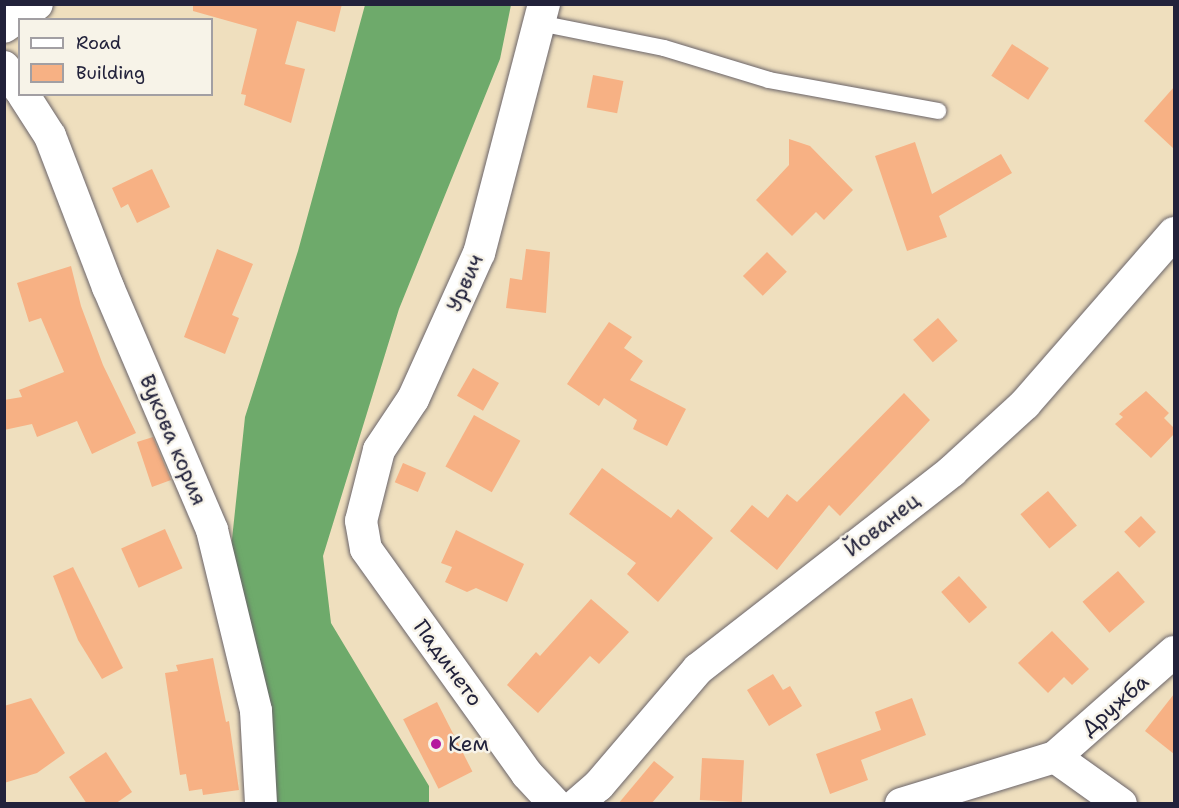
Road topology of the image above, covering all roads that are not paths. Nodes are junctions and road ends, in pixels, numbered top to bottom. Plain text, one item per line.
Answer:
1 (37, 4) edge
2 (542, 14) edge
3 (4, 27) edge
4 (4, 67) edge
5 (18, 87) edge
6 (23, 96) edge
7 (938, 111) dead end
8 (1174, 233) edge
9 (366, 549) joint
10 (1174, 652) edge
11 (1055, 757) junction
12 (261, 804) edge
13 (555, 804) edge
14 (577, 804) edge
15 (901, 804) edge
16 (1121, 804) edge

1 - 3 street
2 - 7 lane
2 - 9 street, Урвич
4 - 5 street
6 - 12 street, Вукова кория
8 - 14 street, Йованец
9 - 13 street, Падинето
10 - 11 street, Дружба
11 - 15 street
11 - 16 street

